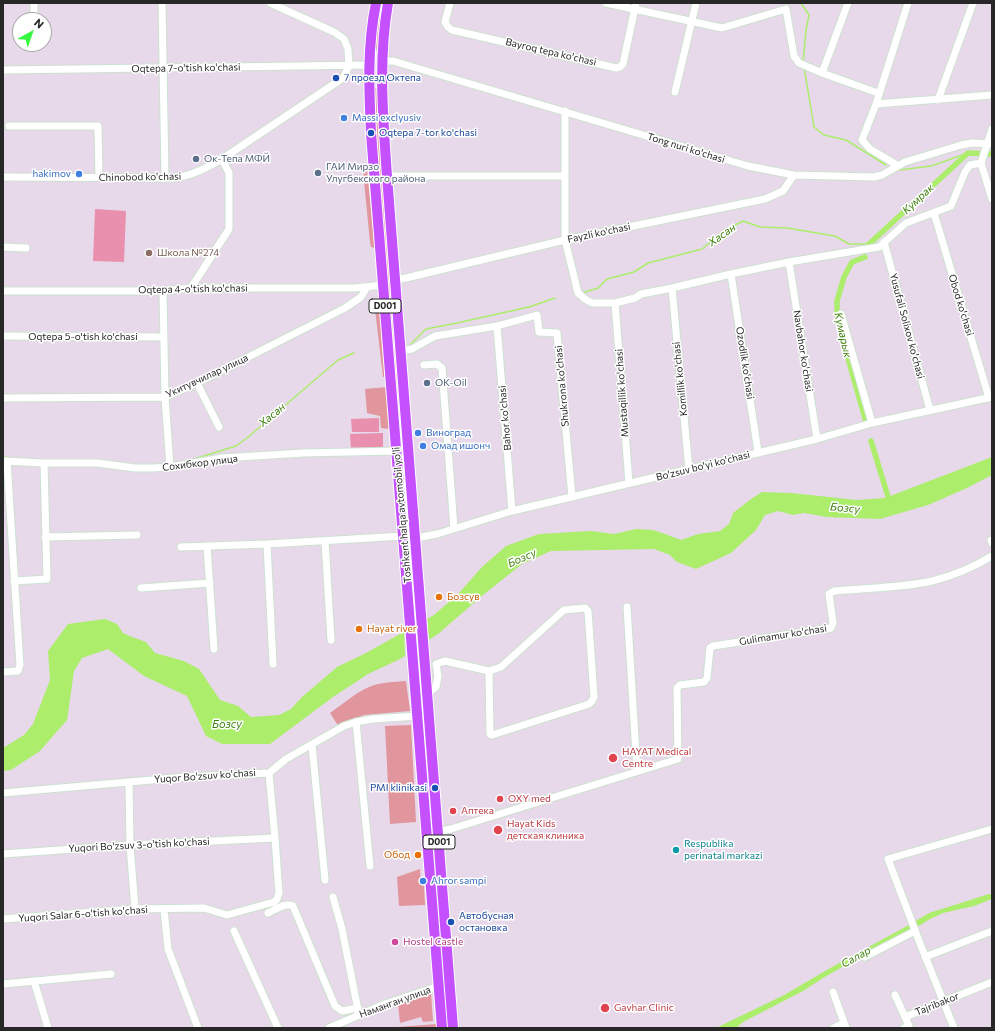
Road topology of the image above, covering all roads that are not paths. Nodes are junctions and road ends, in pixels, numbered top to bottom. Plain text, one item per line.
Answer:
1 (162, 3) edge
2 (270, 3) edge
3 (376, 3) edge
4 (388, 3) edge
5 (450, 3) edge
6 (606, 3) edge
7 (696, 3) edge
8 (848, 3) edge
9 (908, 3) edge
10 (973, 3) edge
11 (636, 6) edge
12 (786, 6) edge
13 (692, 22) junction
14 (382, 62) junction
15 (369, 65) junction
16 (349, 66) junction
17 (163, 68) junction
18 (3, 70) edge
19 (822, 74) junction
20 (675, 92) dead end
21 (878, 93) junction
22 (992, 95) edge
23 (938, 100) junction
24 (876, 104) junction
25 (565, 111) junction
26 (8, 126) dead end
27 (992, 129) edge
28 (988, 145) edge
29 (222, 159) junction
30 (982, 160) junction
31 (897, 166) junction
32 (794, 175) junction
33 (387, 176) junction
34 (565, 176) junction
35 (3, 177) edge
36 (99, 177) junction
37 (165, 178) junction
38 (992, 199) edge
39 (934, 213) junction
40 (565, 240) junction
41 (884, 242) junction
42 (3, 247) edge
43 (26, 248) dead end
44 (789, 262) junction
45 (731, 274) junction
46 (395, 280) junction
47 (384, 285) junction
48 (367, 286) junction
49 (191, 288) junction
50 (672, 288) junction
51 (3, 291) edge
52 (163, 291) junction
53 (615, 303) junction
54 (841, 314) dead end
55 (497, 326) junction
56 (3, 336) edge
57 (164, 337) junction
58 (401, 351) junction
59 (424, 365) dead end
60 (197, 383) junction
61 (165, 397) junction
62 (990, 397) edge
63 (3, 398) edge
64 (930, 410) junction
65 (872, 423) junction
66 (219, 428) dead end
67 (396, 432) junction
68 (407, 432) junction
69 (817, 439) junction
70 (397, 450) junction
71 (758, 452) junction
72 (5, 461) edge
73 (44, 463) junction
74 (170, 467) junction
75 (689, 470) junction
76 (629, 483) junction
77 (572, 496) junction
78 (512, 511) junction
79 (454, 528) junction
80 (137, 535) dead end
81 (404, 536) junction
82 (45, 537) junction
83 (416, 538) junction
84 (325, 541) junction
85 (267, 544) junction
86 (207, 546) junction
87 (181, 547) dead end
88 (992, 556) edge
89 (14, 581) junction
90 (210, 583) junction
91 (141, 588) dead end
92 (627, 607) dead end
93 (331, 640) dead end
94 (214, 649) dead end
95 (273, 664) dead end
96 (489, 671) junction
97 (3, 672) edge
98 (427, 694) junction
99 (418, 716) junction
100 (356, 722) junction
101 (312, 745) junction
102 (637, 771) junction
103 (269, 772) junction
104 (128, 782) junction
105 (3, 793) edge
106 (992, 829) edge
107 (438, 832) junction
108 (427, 834) junction
109 (275, 838) junction
110 (130, 845) junction
111 (3, 854) edge
112 (370, 866) dead end
113 (325, 880) dead end
114 (333, 897) dead end
115 (135, 909) junction
116 (164, 909) junction
117 (268, 913) dead end
118 (3, 919) edge
119 (234, 931) dead end
120 (915, 931) junction
121 (992, 932) edge
122 (865, 956) dead end
123 (925, 957) junction
124 (111, 974) dead end
125 (34, 980) junction
126 (992, 982) edge
127 (3, 984) edge
128 (439, 986) junction
129 (833, 992) dead end
130 (895, 995) dead end
131 (943, 1001) junction
132 (359, 1011) junction
133 (905, 1017) junction
134 (342, 1025) edge
135 (845, 1025) edge
136 (48, 1028) edge
137 (198, 1028) edge
138 (278, 1028) edge
139 (329, 1028) edge
140 (442, 1028) edge
141 (453, 1028) edge
142 (834, 1028) edge
143 (904, 1028) edge
144 (954, 1028) edge

1 - 17 street
2 - 16 street
3 - 15 highway, Toshkent halqa avtomobil yo'li / D001
4 - 14 highway, Toshkent halqa avtomobil yo'li / D001
5 - 11 street, Bayroq tepa ko'chasi
6 - 11 street
7 - 13 street
8 - 19 street
9 - 21 street
10 - 23 street
11 - 13 street
12 - 13 street
12 - 19 street
13 - 20 street
14 - 15 highway
14 - 25 street, Tong nuri ko'chasi
14 - 33 highway, Toshkent halqa avtomobil yo'li / D001
15 - 16 street, Oqtepa 7-o'tish ko'chasi
15 - 47 highway, Toshkent halqa avtomobil yo'li / D001
16 - 17 street, Oqtepa 7-o'tish ko'chasi
16 - 29 street, Chinobod ko'chasi
17 - 18 street, Oqtepa 7-o'tish ko'chasi
17 - 37 street
19 - 21 street
21 - 24 street
22 - 23 street
23 - 24 street
24 - 31 street
25 - 32 street, Tong nuri ko'chasi
25 - 34 street
26 - 36 street
27 - 28 street
28 - 30 street
28 - 31 street, Tong nuri ko'chasi
29 - 37 street, Chinobod ko'chasi
29 - 49 street
30 - 38 street
30 - 39 street
31 - 32 street, Tong nuri ko'chasi
32 - 40 street, Fayzli ko'chasi
33 - 34 street
33 - 46 highway, Toshkent halqa avtomobil yo'li / D001
34 - 40 street
35 - 36 street, Chinobod ko'chasi
36 - 37 street, Chinobod ko'chasi
39 - 41 street
39 - 62 street, Obod ko'chasi
40 - 46 street, Fayzli ko'chasi
40 - 53 street
41 - 44 street
41 - 64 street, Yusufali Solixov ko'chasi
42 - 43 street
44 - 45 street
44 - 69 street, Navbahor ko'chasi
45 - 50 street
45 - 71 street, Ozodlik ko'chasi
46 - 58 highway, Toshkent halqa avtomobil yo'li / D001
47 - 48 street, Oqtepa 4-o'tish ko'chasi
47 - 67 highway, Toshkent halqa avtomobil yo'li / D001
48 - 49 street, Oqtepa 4-o'tish ko'chasi
48 - 60 street, Укитувчилар улица
49 - 52 street, Oqtepa 4-o'tish ko'chasi
50 - 53 street
50 - 75 street, Komillik ko'chasi
51 - 52 street, Oqtepa 4-o'tish ko'chasi
52 - 57 street
53 - 76 street, Mustaqillik ko'chasi
54 - 65 street
55 - 58 street, Shukrona ko'chasi
55 - 77 street, Shukrona ko'chasi
55 - 78 street, Bahor ko'chasi
56 - 57 street, Oqtepa 5-o'tish ko'chasi
57 - 61 street
58 - 68 highway, Toshkent halqa avtomobil yo'li / D001
59 - 79 street
60 - 61 street, Укитувчилар улица
60 - 66 street
61 - 63 street, Укитувчилар улица
61 - 74 street
62 - 64 street, Bo'zsuv bo'yi ko'chasi
64 - 65 street, Bo'zsuv bo'yi ko'chasi
65 - 69 street, Bo'zsuv bo'yi ko'chasi
67 - 68 highway
67 - 70 highway, Toshkent halqa avtomobil yo'li / D001
68 - 83 highway, Toshkent halqa avtomobil yo'li / D001
69 - 71 street, Bo'zsuv bo'yi ko'chasi
70 - 74 street, Сохибкор улица
70 - 81 highway, Toshkent halqa avtomobil yo'li / D001
71 - 75 street, Bo'zsuv bo'yi ko'chasi
72 - 73 street, Сохибкор улица
72 - 89 street
73 - 74 street, Сохибкор улица
73 - 82 street
75 - 76 street, Bo'zsuv bo'yi ko'chasi
76 - 77 street, Bo'zsuv bo'yi ko'chasi
77 - 78 street, Bo'zsuv bo'yi ko'chasi
78 - 79 street, Bo'zsuv bo'yi ko'chasi
79 - 83 street, Bo'zsuv bo'yi ko'chasi
80 - 82 street
81 - 84 street
81 - 99 highway, Toshkent halqa avtomobil yo'li / D001
82 - 89 street
83 - 98 highway, Toshkent halqa avtomobil yo'li / D001
84 - 85 street
84 - 93 street
85 - 86 street
85 - 95 street
86 - 87 street
86 - 90 street
88 - 102 street, Gulimamur ko'chasi
89 - 97 street
90 - 91 street
90 - 94 street
92 - 102 street
96 - 96 street
96 - 98 street
98 - 107 highway, Toshkent halqa avtomobil yo'li / D001
99 - 100 street, Yuqor Bo'zsuv ko'chasi
99 - 108 highway, Toshkent halqa avtomobil yo'li / D001
100 - 101 street, Yuqor Bo'zsuv ko'chasi
100 - 112 street
101 - 103 street, Yuqor Bo'zsuv ko'chasi
101 - 113 street
102 - 107 street, Gulimamur ko'chasi
103 - 104 street, Yuqor Bo'zsuv ko'chasi
103 - 109 street, Yuqori Salar 6-o'tish ko'chasi
104 - 105 street, Yuqor Bo'zsuv ko'chasi
104 - 110 street
106 - 120 street
107 - 108 street, Gulimamur ko'chasi
107 - 141 highway, Toshkent halqa avtomobil yo'li / D001
108 - 128 highway, Toshkent halqa avtomobil yo'li / D001
109 - 110 street, Yuqori Bo'zsuv 3-o'tish ko'chasi
109 - 116 street, Yuqori Salar 6-o'tish ko'chasi
110 - 111 street, Yuqori Bo'zsuv 3-o'tish ko'chasi
110 - 115 street
114 - 132 street
115 - 116 street, Yuqori Salar 6-o'tish ko'chasi
115 - 118 street, Yuqori Salar 6-o'tish ko'chasi
116 - 137 street
117 - 132 street
119 - 138 street
120 - 122 street
120 - 123 street
121 - 123 street
123 - 131 street
124 - 125 street
125 - 127 street
125 - 136 street
126 - 131 street, Tajribakor
128 - 132 street, Наманган улица
128 - 140 highway, Toshkent halqa avtomobil yo'li / D001
129 - 135 street
130 - 133 street, Tajribakor
131 - 133 street, Tajribakor
131 - 144 street
132 - 134 street, Наманган улица
133 - 143 street
134 - 139 street, Наманган улица
135 - 142 street

